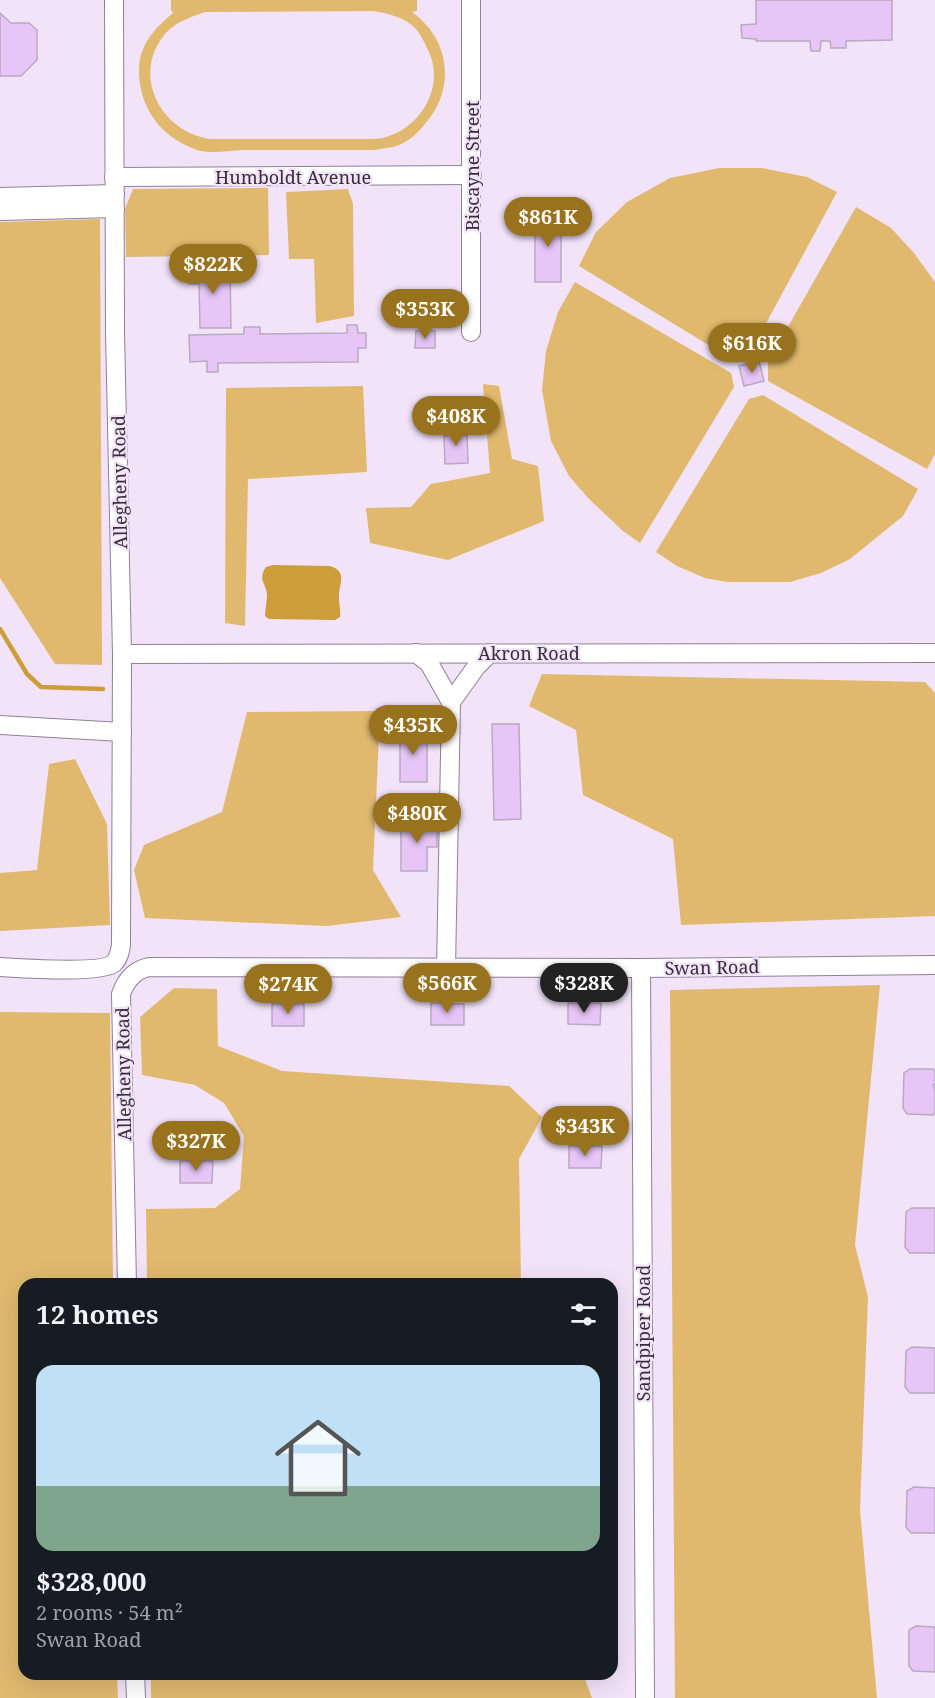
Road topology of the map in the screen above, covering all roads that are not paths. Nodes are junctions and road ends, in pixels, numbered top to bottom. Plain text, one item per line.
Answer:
1 (114, 0) edge
2 (471, 0) edge
3 (472, 175) junction
4 (115, 193) junction
5 (0, 197) edge
6 (0, 211) edge
7 (471, 332) dead end
8 (416, 653) junction
9 (490, 653) junction
10 (935, 653) edge
11 (122, 654) junction
12 (451, 702) junction
13 (0, 725) edge
14 (122, 732) junction
15 (935, 965) edge
16 (0, 968) edge
17 (446, 968) junction
18 (641, 968) junction
19 (132, 975) joint
20 (127, 1278) edge
21 (135, 1680) edge
22 (136, 1698) edge
23 (645, 1698) edge

1 - 4 street, Allegheny Road
2 - 3 street, Biscayne Street
3 - 4 street, Humboldt Avenue
3 - 7 street, Biscayne Street
4 - 5 street
4 - 6 street
4 - 11 street, Allegheny Road
8 - 9 street, Akron Road
8 - 11 street, Akron Road
8 - 12 street
9 - 10 street, Akron Road
9 - 12 street
11 - 14 street, Allegheny Road
12 - 17 street
13 - 14 street
14 - 16 street, Allegheny Road
15 - 18 street, Swan Road
17 - 18 street, Swan Road
17 - 19 street, Swan Road
18 - 23 street, Sandpiper Road
19 - 20 street, Allegheny Road
21 - 22 street

